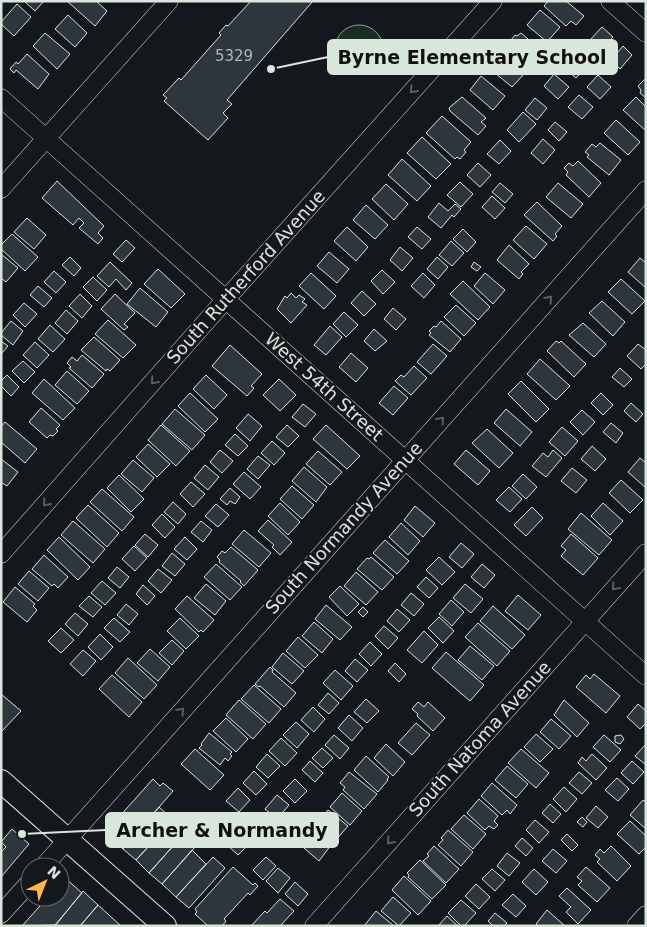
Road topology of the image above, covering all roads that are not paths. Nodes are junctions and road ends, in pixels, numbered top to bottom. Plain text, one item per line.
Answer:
1 (169, 1) edge
2 (493, 1) edge
3 (610, 1) edge
4 (646, 33) edge
5 (1, 98) edge
6 (46, 138) junction
7 (1, 189) edge
8 (646, 190) edge
9 (226, 299) junction
10 (405, 460) junction
11 (646, 553) edge
12 (1, 554) edge
13 (585, 621) junction
14 (646, 676) edge
15 (1, 781) edge
16 (67, 840) junction
17 (52, 857) edge
18 (20, 893) edge
19 (1, 914) edge
20 (646, 915) edge
21 (165, 926) edge
22 (314, 926) edge
23 (636, 926) edge

1 - 6 street
2 -> 9 street, South Rutherford Avenue
3 - 4 street
5 - 6 street, West 54th Street
6 - 7 street
6 - 9 street, West 54th Street
10 -> 8 street, South Normandy Avenue
9 - 10 street, West 54th Street
9 -> 12 street, South Rutherford Avenue
10 - 13 street, West 54th Street
16 -> 10 street, South Normandy Avenue
11 -> 13 street, South Natoma Avenue
13 - 14 street, West 54th Street
13 -> 22 street, South Natoma Avenue
15 - 16 main road
16 - 17 street, South Normandy Avenue
16 - 21 main road
18 - 19 street
20 - 23 street

